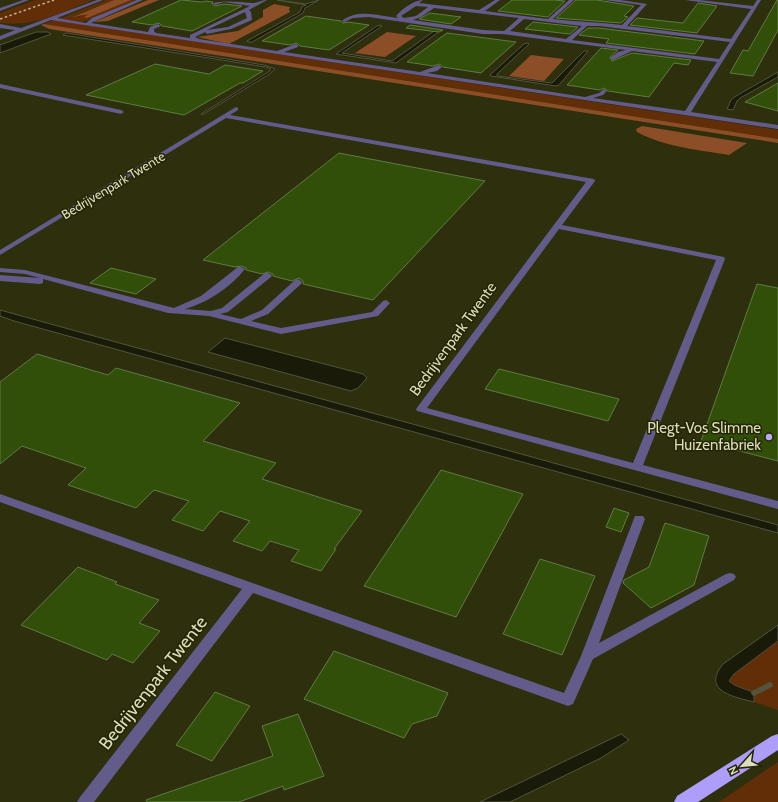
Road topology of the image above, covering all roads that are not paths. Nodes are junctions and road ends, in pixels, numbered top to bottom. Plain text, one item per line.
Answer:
1 (27, 0) edge
2 (101, 0) edge
3 (141, 0) edge
4 (265, 0) edge
5 (421, 0) edge
6 (498, 0) edge
7 (562, 0) edge
8 (571, 0) edge
9 (606, 0) edge
10 (687, 0) edge
11 (704, 0) edge
12 (759, 0) edge
13 (215, 4) dead end
14 (415, 4) junction
15 (718, 4) junction
16 (255, 5) junction
17 (433, 6) junction
18 (754, 8) junction
19 (459, 9) junction
20 (0, 10) edge
21 (246, 10) junction
22 (426, 11) junction
23 (480, 12) junction
24 (416, 18) junction
25 (523, 18) junction
26 (52, 19) junction
27 (404, 20) junction
28 (548, 21) junction
29 (344, 22) dead end
30 (452, 22) dead end
31 (87, 24) junction
32 (586, 25) junction
33 (0, 26) edge
34 (158, 26) dead end
35 (623, 27) junction
36 (23, 30) junction
37 (199, 32) junction
38 (483, 32) junction
39 (504, 33) junction
40 (154, 34) junction
41 (170, 36) junction
42 (192, 36) junction
43 (0, 38) edge
44 (463, 38) dead end
45 (198, 41) junction
46 (568, 41) junction
47 (734, 41) junction
48 (296, 46) dead end
49 (270, 51) junction
50 (652, 52) junction
51 (613, 58) dead end
52 (721, 61) junction
53 (439, 67) dead end
54 (401, 71) junction
55 (0, 86) edge
56 (604, 91) dead end
57 (572, 96) junction
58 (236, 109) dead end
59 (121, 112) dead end
60 (687, 113) junction
61 (225, 116) junction
62 (777, 123) edge
63 (557, 226) junction
64 (0, 253) edge
65 (241, 269) dead end
66 (0, 270) edge
67 (268, 275) dead end
68 (0, 278) edge
69 (60, 282) junction
70 (298, 282) dead end
71 (386, 303) dead end
72 (168, 310) junction
73 (211, 314) junction
74 (242, 322) junction
75 (637, 467) junction
76 (0, 498) edge
77 (778, 505) edge
78 (639, 519) dead end
79 (730, 578) dead end
80 (251, 587) junction
81 (588, 656) junction
82 (778, 741) edge
83 (85, 802) edge
84 (683, 802) edge

1 - 20 street
2 - 26 street
3 - 31 street
4 - 16 street
5 - 14 street
6 - 23 street
7 - 8 street
8 - 28 street
9 - 35 street
10 - 15 street
11 - 15 street
12 - 18 street
13 - 16 street
14 - 17 street
14 - 27 street
15 - 18 street
16 - 21 street
17 - 19 street
17 - 22 street
18 - 47 street
19 - 22 street
19 - 23 street
21 - 37 street
21 - 37 street
22 - 24 street
23 - 25 street
24 - 27 street
24 - 30 street
25 - 28 street
25 - 39 street
26 - 31 street
26 - 36 street
27 - 29 street
27 - 38 street
28 - 32 street
31 - 40 street
32 - 35 street
32 - 46 street
33 - 36 street
34 - 40 street
35 - 47 street
36 - 43 street
37 - 42 street
38 - 39 street
38 - 44 street
39 - 46 street
40 - 41 street
41 - 42 street
41 - 45 street
42 - 45 street
45 - 49 street
46 - 50 street
47 - 52 street
48 - 49 street
49 - 54 street
50 - 51 street
50 - 52 street
52 - 60 street
53 - 54 street
54 - 57 street
55 - 59 street
56 - 57 street
57 - 60 street
58 - 61 street, Bedrijvenpark Twente
60 - 62 street
61 - 63 street, Bedrijvenpark Twente
61 - 64 street, Bedrijvenpark Twente
63 - 75 street
63 - 75 street, Bedrijvenpark Twente
65 - 72 street
66 - 69 street
67 - 73 street
68 - 69 street
69 - 72 street
70 - 74 street
71 - 74 street
72 - 73 street
73 - 74 street
75 - 77 street, Bedrijvenpark Twente
76 - 80 street
78 - 81 street
79 - 81 street
80 - 81 street
80 - 83 street, Bedrijvenpark Twente
82 - 84 highway

